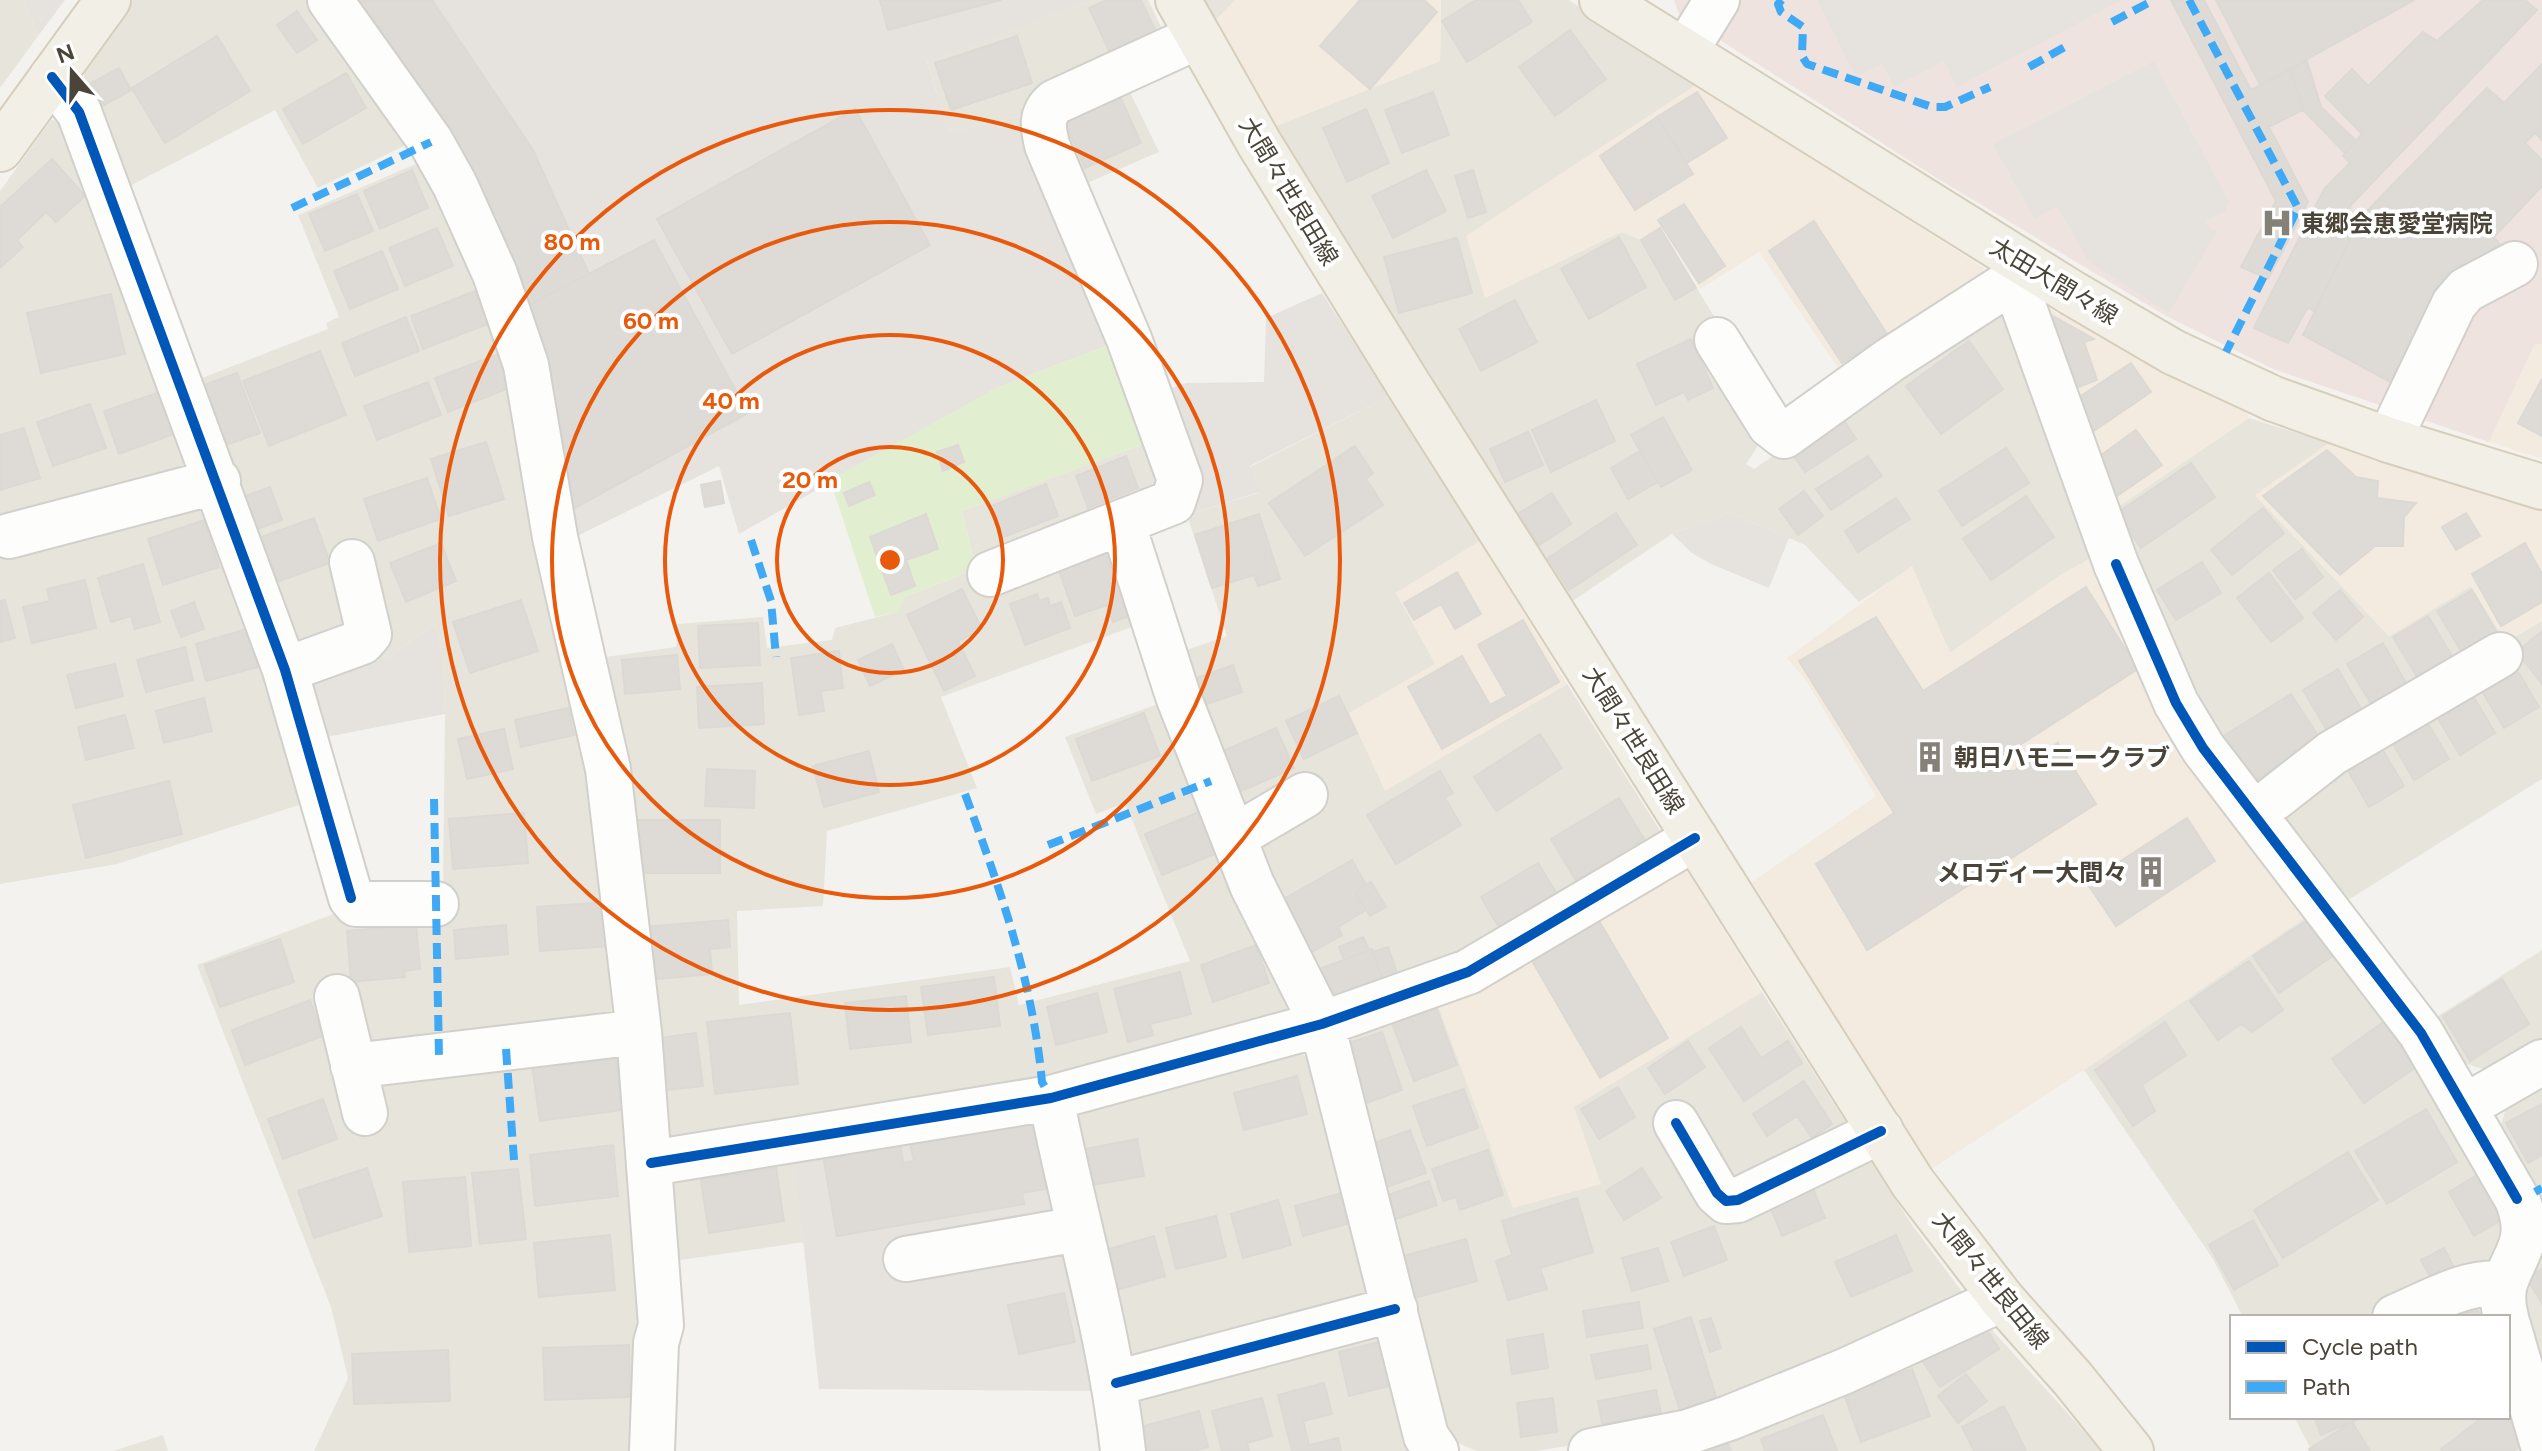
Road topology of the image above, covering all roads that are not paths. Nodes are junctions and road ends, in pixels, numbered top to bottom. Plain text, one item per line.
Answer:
1 (108, 0) edge
2 (330, 0) edge
3 (1602, 0) edge
4 (1717, 0) edge
5 (1188, 19) edge
6 (1686, 50) junction
7 (52, 77) junction
8 (0, 149) edge
9 (2515, 264) dead end
10 (2019, 272) junction
11 (1717, 340) dead end
12 (2389, 440) junction
13 (218, 481) junction
14 (2542, 487) edge
15 (1122, 522) junction
16 (9, 536) dead end
17 (352, 562) dead end
18 (990, 574) dead end
19 (2500, 655) dead end
20 (285, 670) junction
21 (1305, 795) dead end
22 (2254, 814) junction
23 (1234, 837) junction
24 (1695, 838) junction
25 (436, 904) dead end
26 (337, 997) dead end
27 (1322, 1024) junction
28 (639, 1032) junction
29 (2542, 1062) edge
30 (353, 1066) junction
31 (1051, 1098) junction
32 (2466, 1106) junction
33 (365, 1113) dead end
34 (1676, 1123) dead end
35 (1881, 1131) junction
36 (651, 1163) junction
37 (1078, 1229) junction
38 (906, 1259) dead end
39 (2002, 1299) junction
40 (1395, 1309) junction
41 (2506, 1309) edge
42 (2400, 1315) edge
43 (2510, 1324) edge
44 (1116, 1383) junction
45 (2542, 1442) edge
46 (652, 1451) edge
47 (1123, 1451) edge
48 (1436, 1451) edge
49 (1591, 1451) edge
50 (2131, 1451) edge

1 - 7 main road
2 - 28 street
3 - 6 main road, 太田大間々線
4 - 6 street
5 - 15 street
5 - 24 main road, 大間々世良田線
6 - 10 main road, 太田大間々線
7 - 8 main road
7 - 13 street
9 - 12 street
10 - 11 street
10 - 12 main road, 太田大間々線
10 - 22 street
12 - 14 main road, 太田大間々線
13 - 16 street
13 - 20 street
15 - 18 street
15 - 23 street
17 - 20 street
19 - 22 street
20 - 25 street
21 - 23 street
22 - 32 street
23 - 27 street
24 - 27 street
24 - 35 main road, 大間々世良田線
26 - 30 street
27 - 31 street
27 - 40 street
28 - 30 street
28 - 36 street
29 - 32 street
30 - 33 street
31 - 36 street
31 - 37 street
32 - 41 street
34 - 35 street
35 - 39 main road, 大間々世良田線
36 - 46 street
37 - 38 street
37 - 44 street
39 - 49 street
39 - 50 main road, 大間々世良田線
40 - 44 street
40 - 48 street
41 - 42 street
43 - 45 street
44 - 47 street

